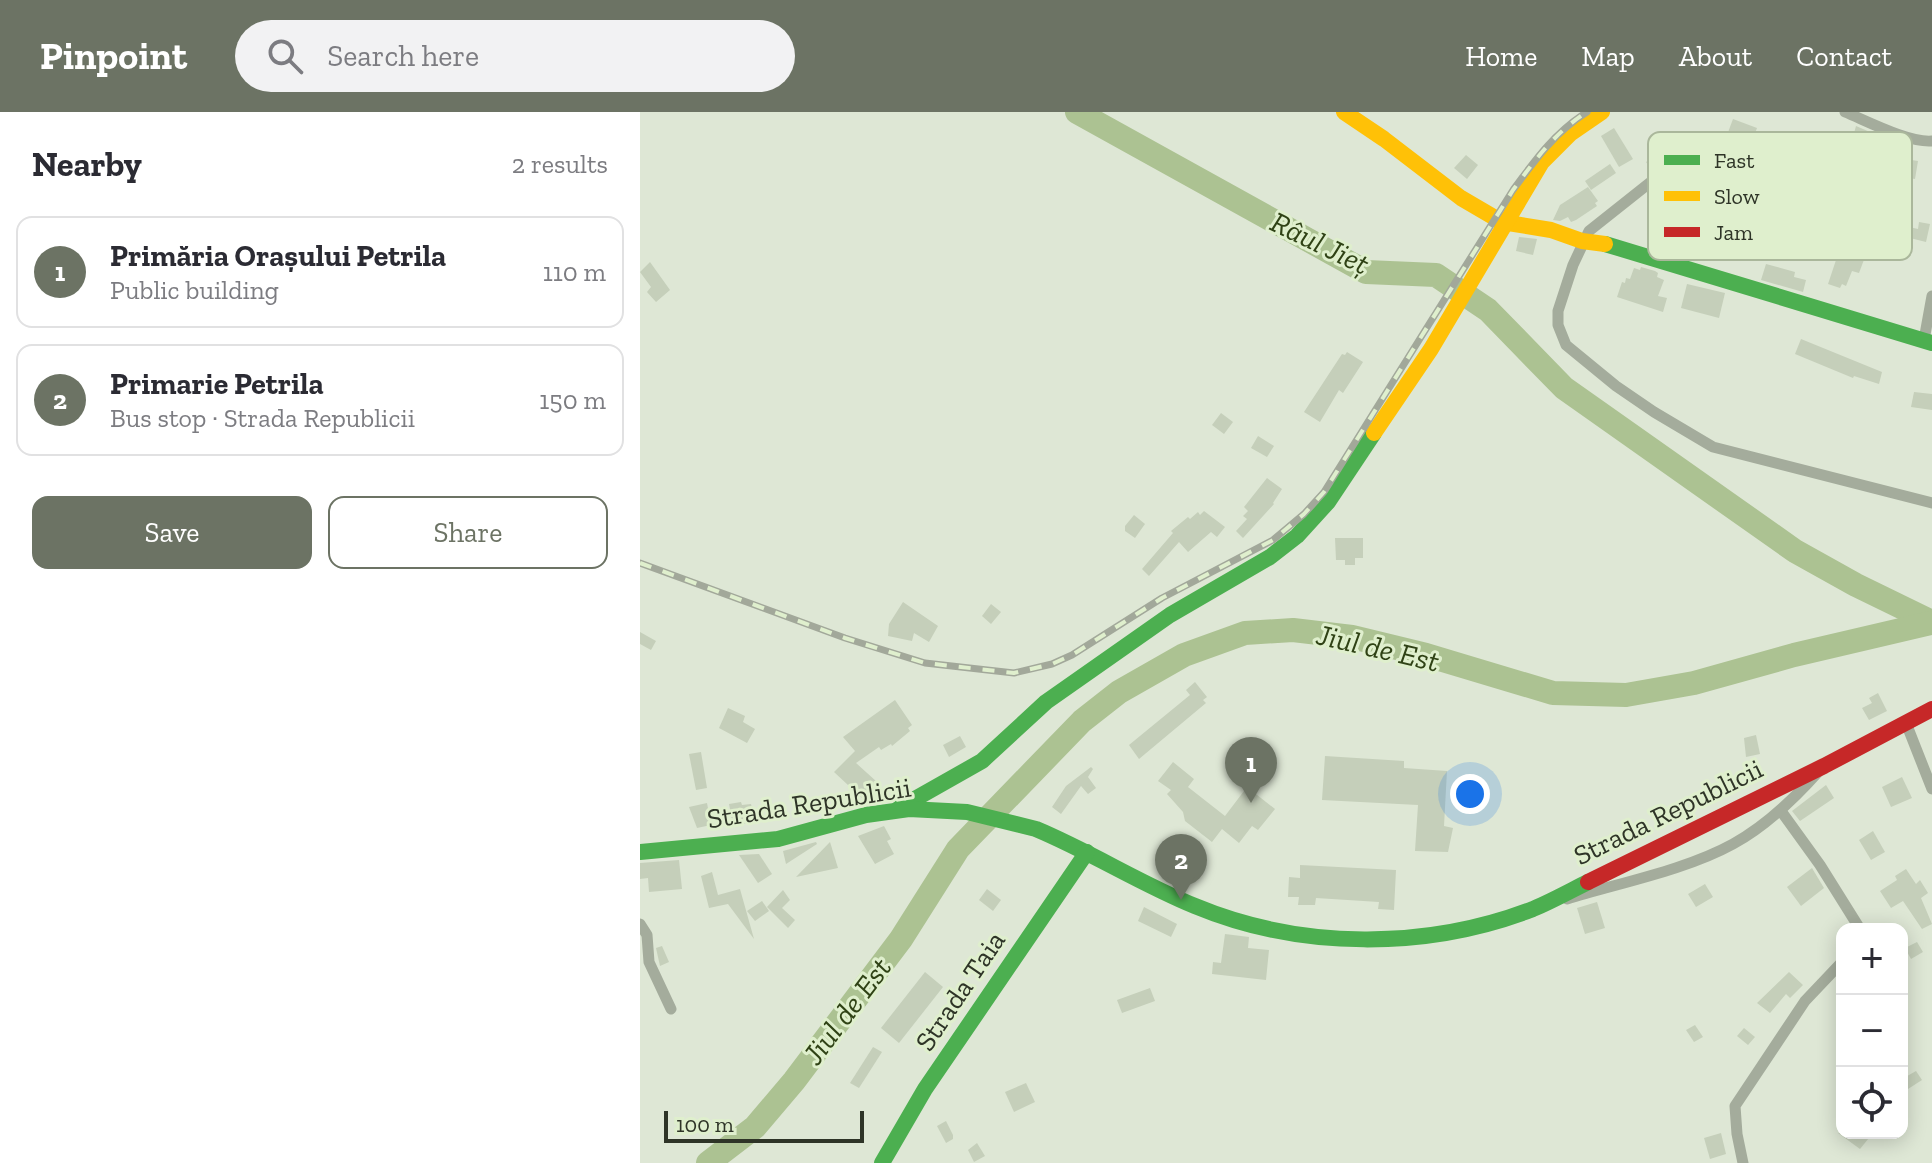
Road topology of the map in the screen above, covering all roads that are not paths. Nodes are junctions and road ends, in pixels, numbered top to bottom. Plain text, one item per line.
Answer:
1 (1344, 112) edge
2 (1602, 112) edge
3 (1845, 112) edge
4 (1895, 132) edge
5 (1912, 137) edge
6 (1932, 141) edge
7 (1648, 184) edge
8 (1505, 224) junction
9 (1583, 243) junction
10 (1648, 257) edge
11 (1658, 260) edge
12 (1932, 296) edge
13 (1928, 341) edge
14 (1932, 503) edge
15 (1932, 709) edge
16 (1906, 723) junction
17 (1824, 766) junction
18 (1932, 789) edge
19 (898, 809) junction
20 (1781, 811) junction
21 (640, 852) edge
22 (1087, 852) junction
23 (1535, 908) junction
24 (1856, 923) edge
25 (640, 924) edge
26 (1836, 968) edge
27 (671, 1009) dead end
28 (882, 1163) edge
29 (1743, 1163) edge

1 - 8 street
2 - 8 street
3 - 4 street
5 - 6 street
7 - 9 street
8 - 9 street
8 - 19 street
9 - 10 street
9 - 14 street
11 - 13 street
12 - 13 street
15 - 16 street, Strada Republicii
16 - 17 street, Strada Republicii
16 - 18 street
17 - 20 street, Strada Republicii
17 - 23 street, Strada Republicii
19 - 21 street, Strada Republicii
19 - 22 street, Strada Republicii
20 - 23 street, Strada Republicii
20 - 24 street
22 - 23 street, Strada Republicii
22 - 28 street, Strada Taia
25 - 27 street
26 - 29 street

